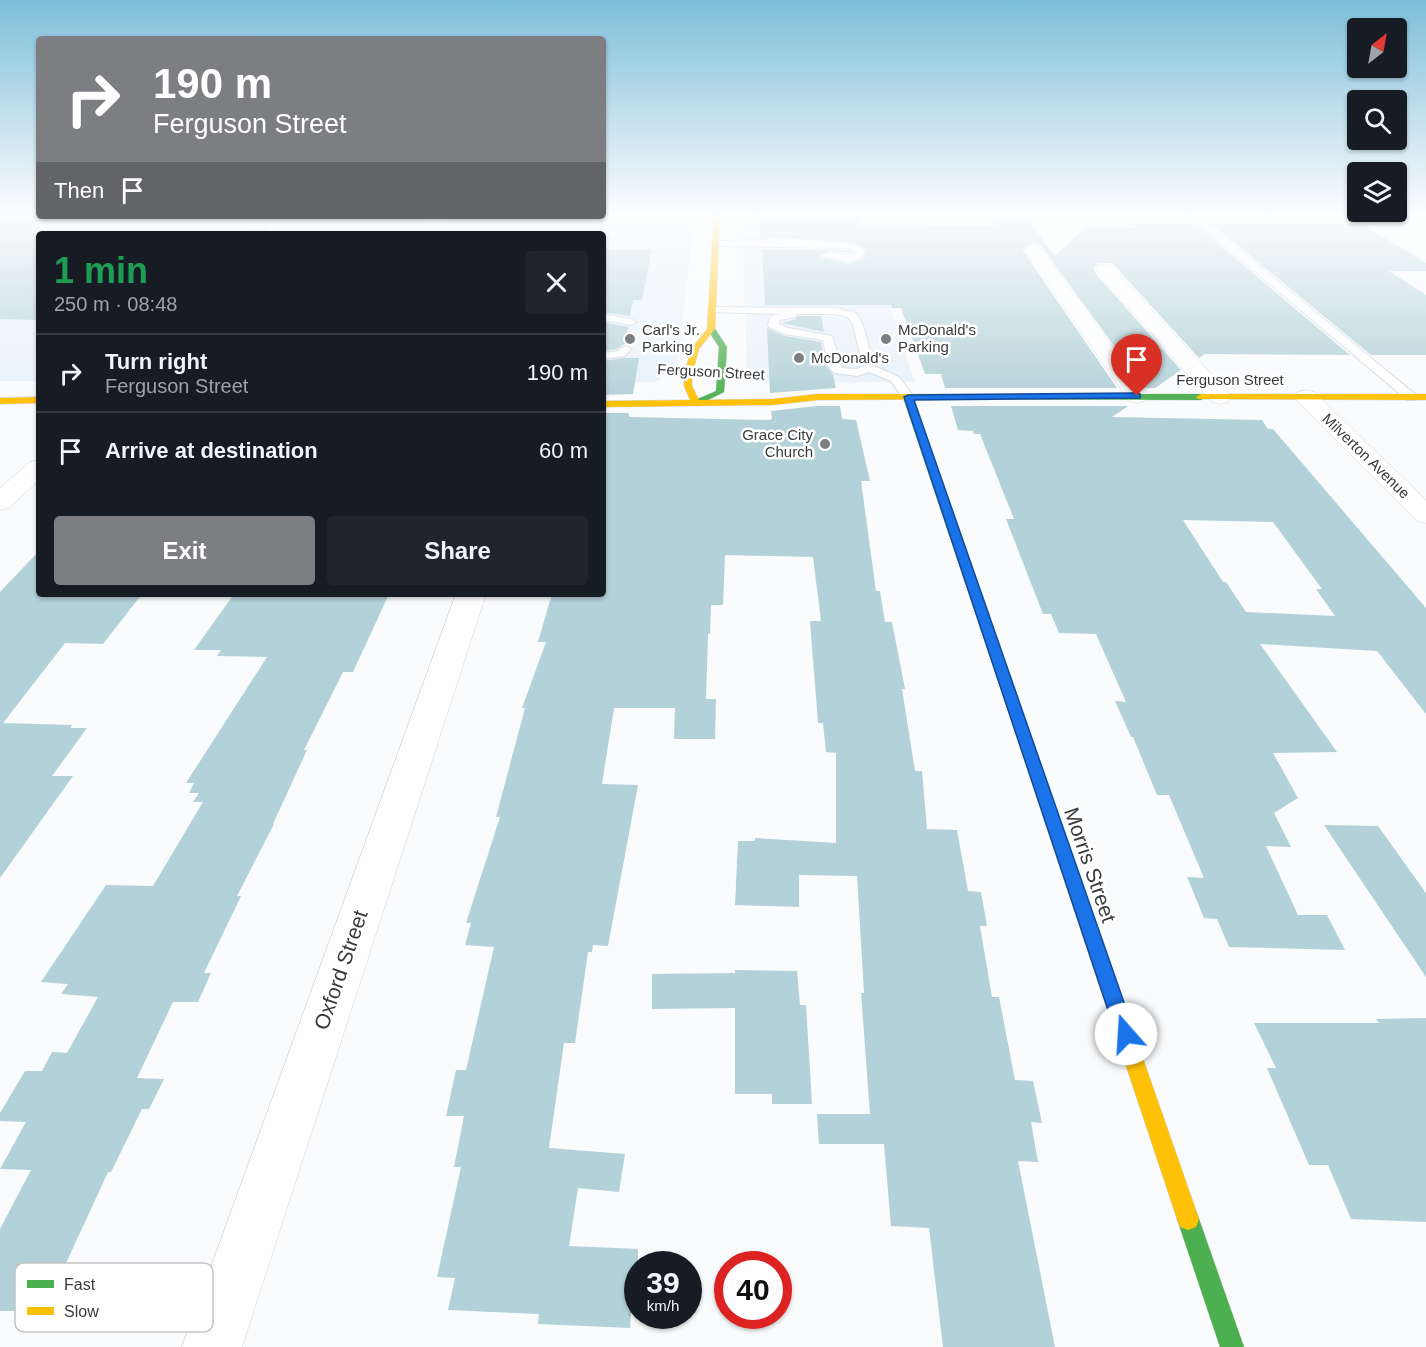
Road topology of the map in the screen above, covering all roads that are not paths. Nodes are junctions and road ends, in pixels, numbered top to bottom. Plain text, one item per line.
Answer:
1 (715, 277) edge
2 (1052, 277) edge
3 (1111, 277) edge
4 (1267, 277) edge
5 (713, 310) junction
6 (606, 318) edge
7 (631, 322) dead end
8 (859, 328) junction
9 (711, 329) junction
10 (626, 349) dead end
11 (606, 356) edge
12 (867, 370) junction
13 (683, 386) junction
14 (0, 387) edge
15 (36, 387) edge
16 (720, 392) junction
17 (1137, 396) junction
18 (817, 397) junction
19 (908, 397) junction
20 (1220, 397) junction
21 (1306, 397) junction
22 (1411, 397) junction
23 (1426, 397) edge
24 (36, 400) edge
25 (0, 401) edge
26 (696, 403) junction
27 (606, 404) edge
28 (36, 471) edge
29 (0, 502) edge
30 (1426, 514) edge
31 (470, 597) edge
32 (212, 1347) edge
33 (1232, 1347) edge

1 - 5 street
2 - 17 street
3 - 20 street
4 - 22 lane
5 - 8 lane
5 - 9 street
6 - 7 lane
8 - 12 lane
8 - 12 lane
9 - 13 street
9 - 16 street
10 - 11 lane
12 - 19 lane
13 - 16 street, Ferguson Street
13 - 26 street
14 - 15 street
16 - 18 street, Ferguson Street
16 - 26 street
17 - 19 street, Ferguson Street
17 - 20 street, Ferguson Street
18 - 19 street, Ferguson Street
18 - 26 street, Ferguson Street
19 - 33 street, Morris Street
20 - 21 street, Ferguson Street
21 - 22 street, Ferguson Street
21 - 30 street, Milverton Avenue
22 - 23 street, Ferguson Street
24 - 25 street
26 - 27 street, Ferguson Street
28 - 29 street
31 - 32 street, Oxford Street

